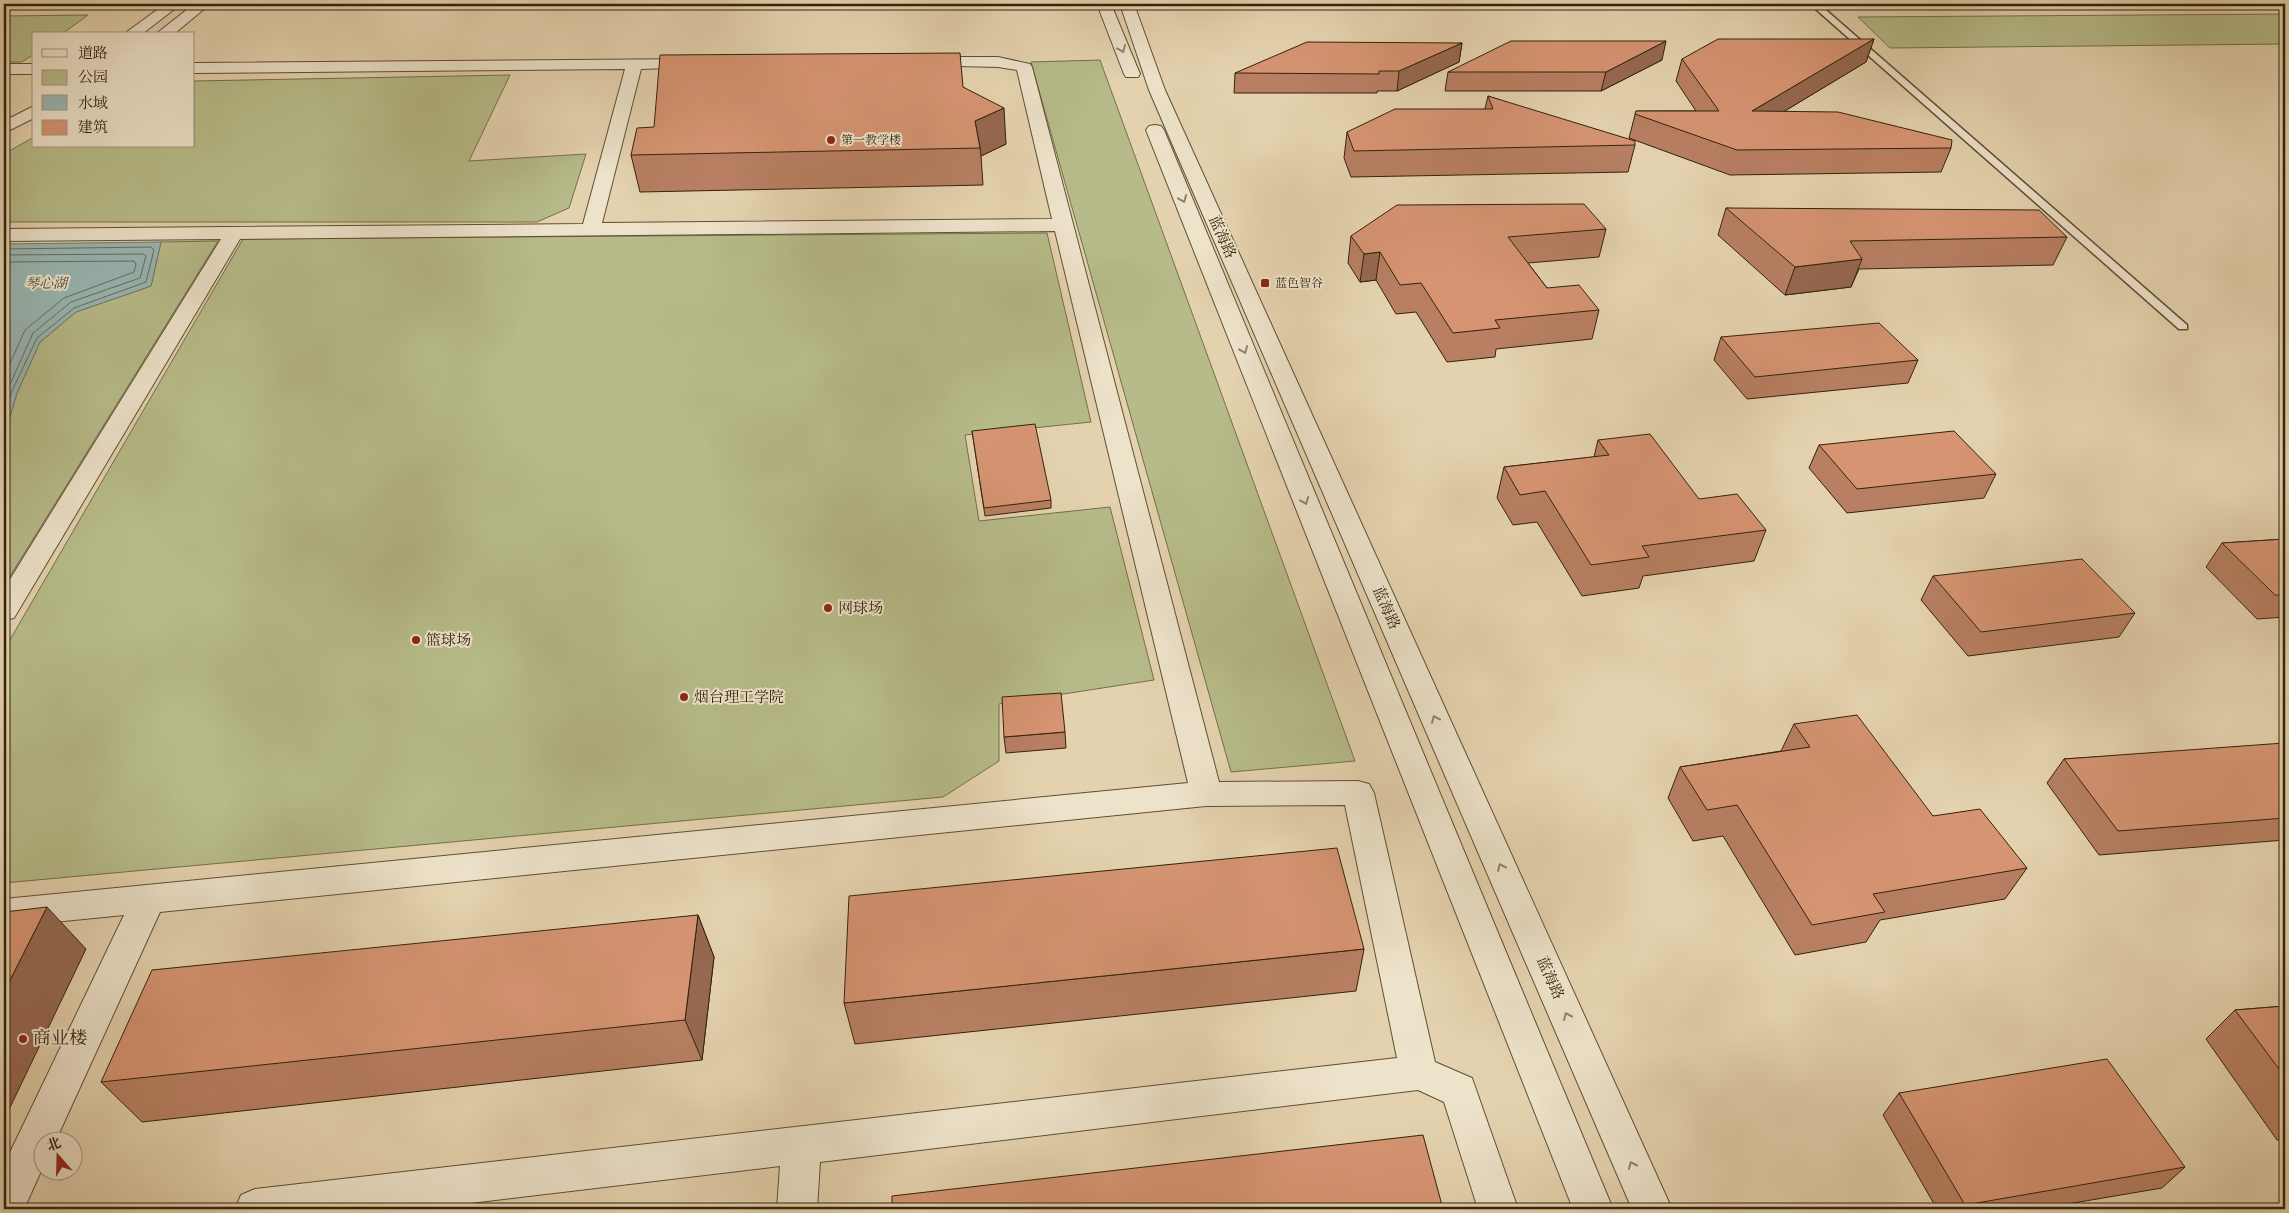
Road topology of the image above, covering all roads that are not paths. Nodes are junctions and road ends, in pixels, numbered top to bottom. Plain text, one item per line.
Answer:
1 (174, 4) edge
2 (203, 4) edge
3 (1104, 4) edge
4 (1127, 4) edge
5 (1814, 4) edge
6 (135, 32) edge
7 (167, 32) edge
8 (900, 63) edge
9 (634, 64) junction
10 (722, 64) edge
11 (195, 68) edge
12 (4, 69) edge
13 (32, 69) edge
14 (32, 97) edge
15 (4, 112) edge
16 (32, 113) edge
17 (4, 128) edge
18 (1064, 225) junction
19 (591, 229) junction
20 (234, 232) junction
21 (4, 235) edge
22 (2183, 327) dead end
23 (4, 611) edge
24 (1206, 794) junction
25 (149, 899) junction
26 (4, 913) edge
27 (1420, 1073) junction
28 (801, 1145) junction
29 (4, 1208) edge
30 (255, 1209) edge
31 (797, 1209) edge
32 (1498, 1209) edge
33 (1593, 1209) edge
34 (1652, 1209) edge

1 - 6 street
2 - 7 street
3 -> 33 street, 蓝海路
34 -> 4 street, 蓝海路
5 - 22 lane
8 - 18 street
9 - 10 street
9 - 11 street
9 - 19 street
12 - 13 street
14 - 15 street
16 - 17 street
18 - 19 street
18 - 24 street
19 - 20 street
20 - 21 street
20 - 23 street
24 - 25 street
24 - 27 street
25 - 26 street
25 - 29 street
27 - 28 street
27 - 32 street
28 - 30 street
28 - 31 street

